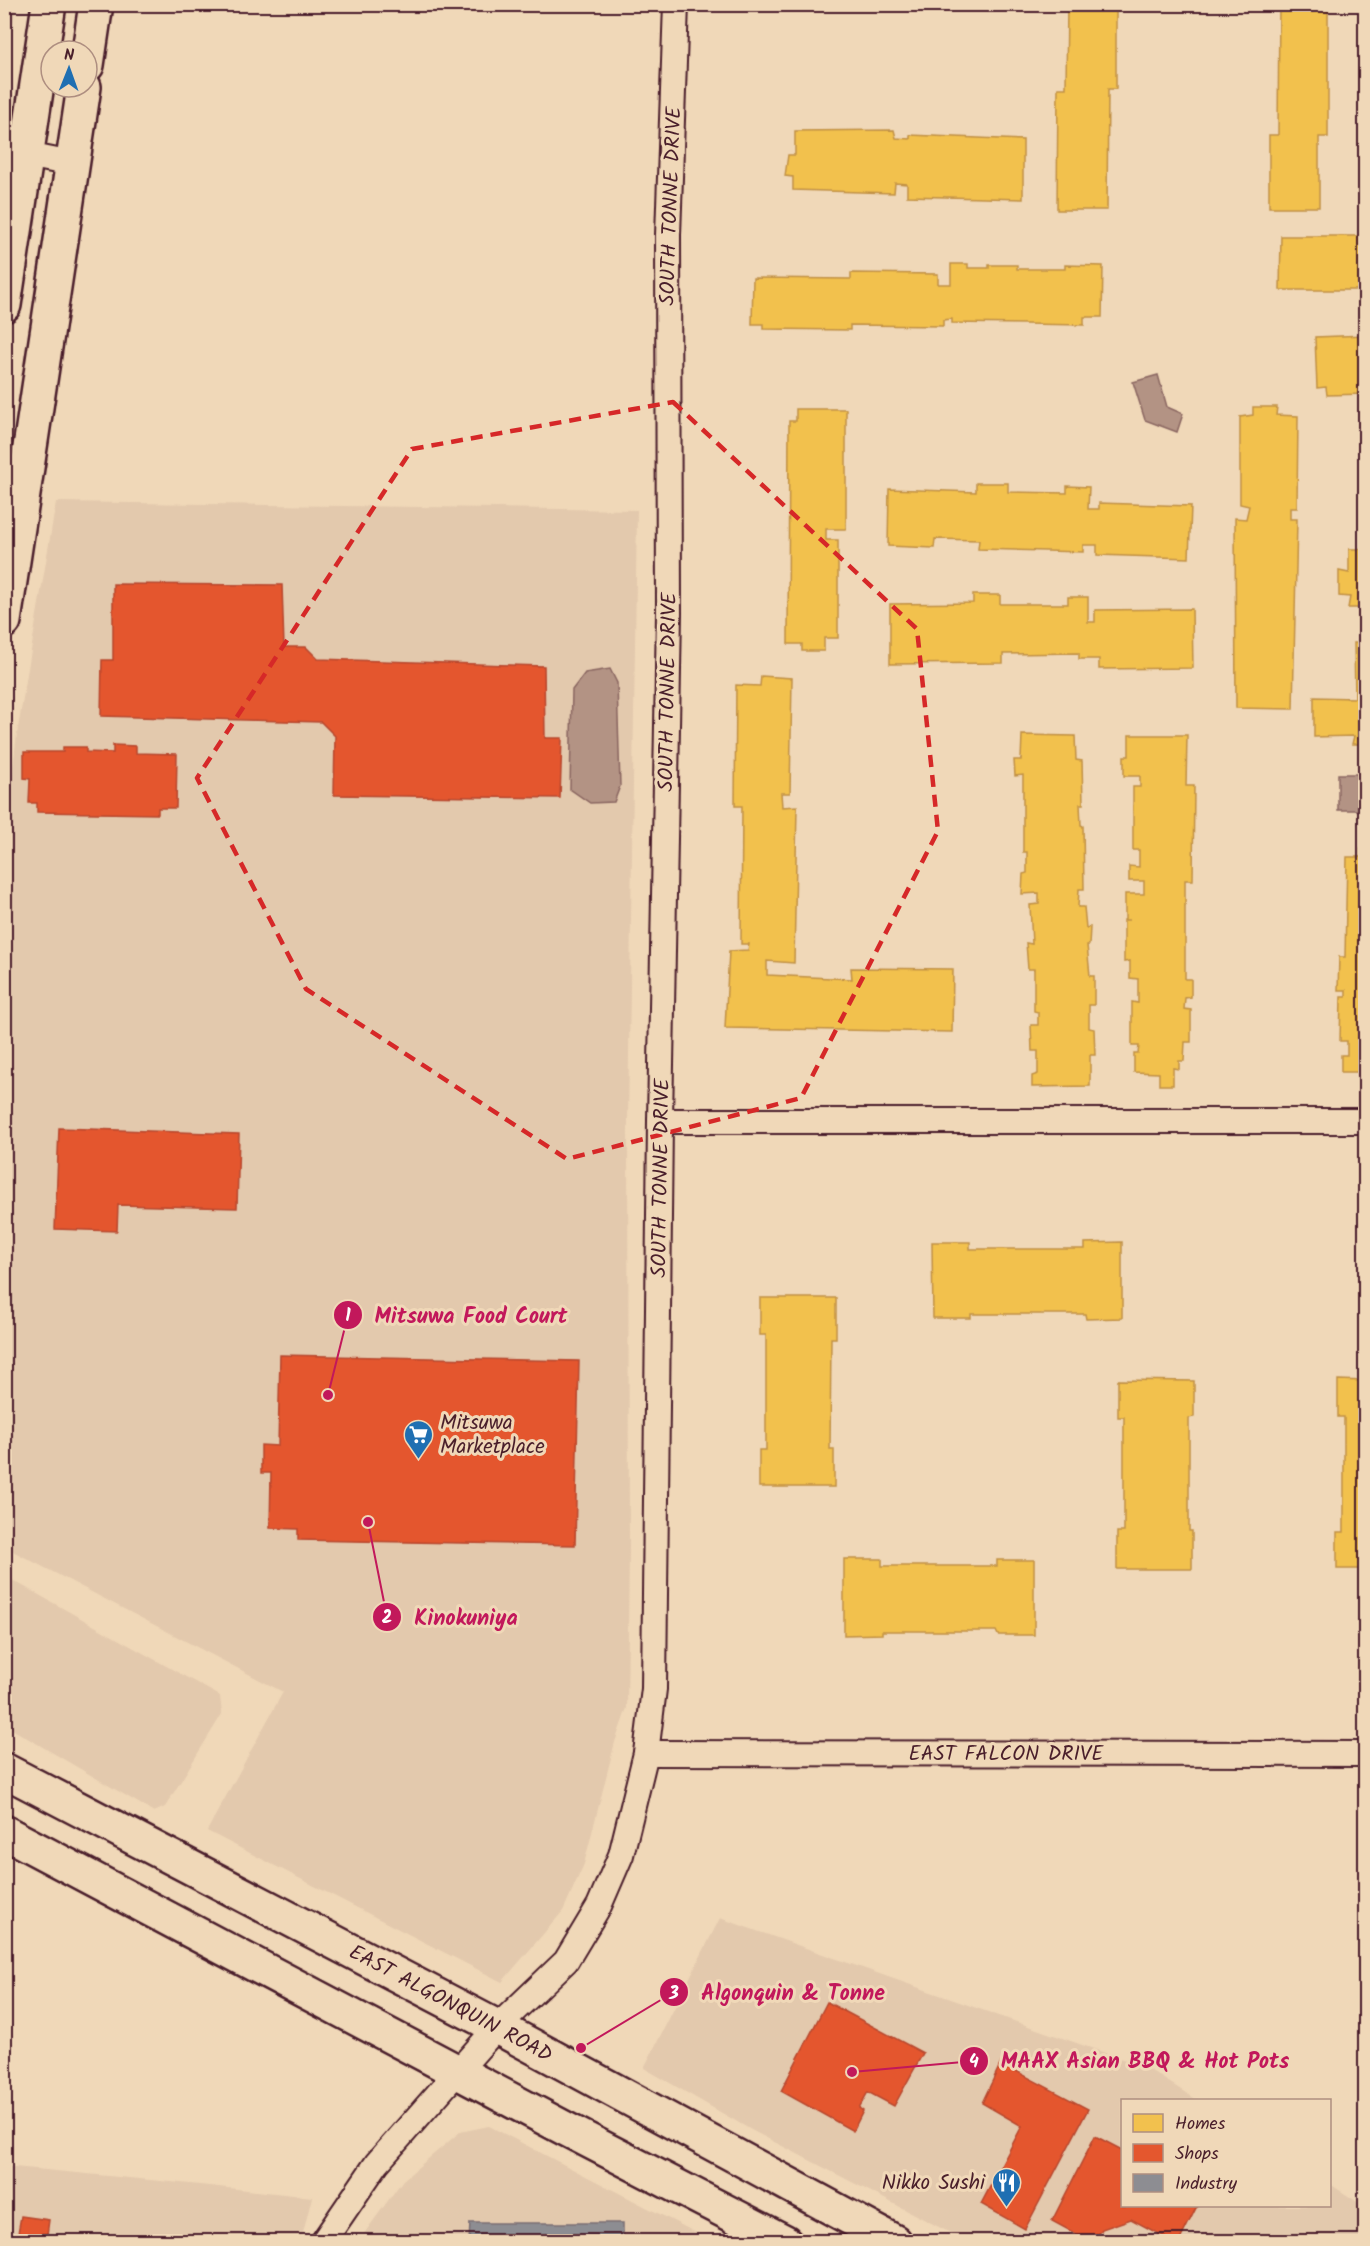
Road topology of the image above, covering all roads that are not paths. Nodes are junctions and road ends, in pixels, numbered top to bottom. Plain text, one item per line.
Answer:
1 (49, 4) edge
2 (96, 4) edge
3 (676, 4) edge
4 (91, 39) edge
5 (82, 99) edge
6 (16, 155) edge
7 (72, 164) junction
8 (4, 304) edge
9 (4, 621) edge
10 (660, 1121) junction
11 (1365, 1121) edge
12 (646, 1753) junction
13 (1365, 1755) edge
14 (4, 1770) edge
15 (4, 1832) edge
16 (497, 2027) junction
17 (457, 2071) junction
18 (323, 2241) edge
19 (785, 2241) edge
20 (895, 2241) edge

1 - 6 main road
2 - 4 main road
3 - 10 street, SOUTH TONNE DRIVE
5 - 7 main road
6 - 7 street
6 - 8 main road
7 - 9 main road
10 - 11 street
10 - 12 street, SOUTH TONNE DRIVE
12 - 13 street, EAST FALCON DRIVE
12 - 16 street, SOUTH TONNE DRIVE
14 - 16 main road, EAST ALGONQUIN ROAD
15 - 17 main road
16 - 17 street, SOUTH TONNE DRIVE
16 - 20 main road, EAST ALGONQUIN ROAD
17 - 18 street, SOUTH TONNE DRIVE
17 - 19 main road

